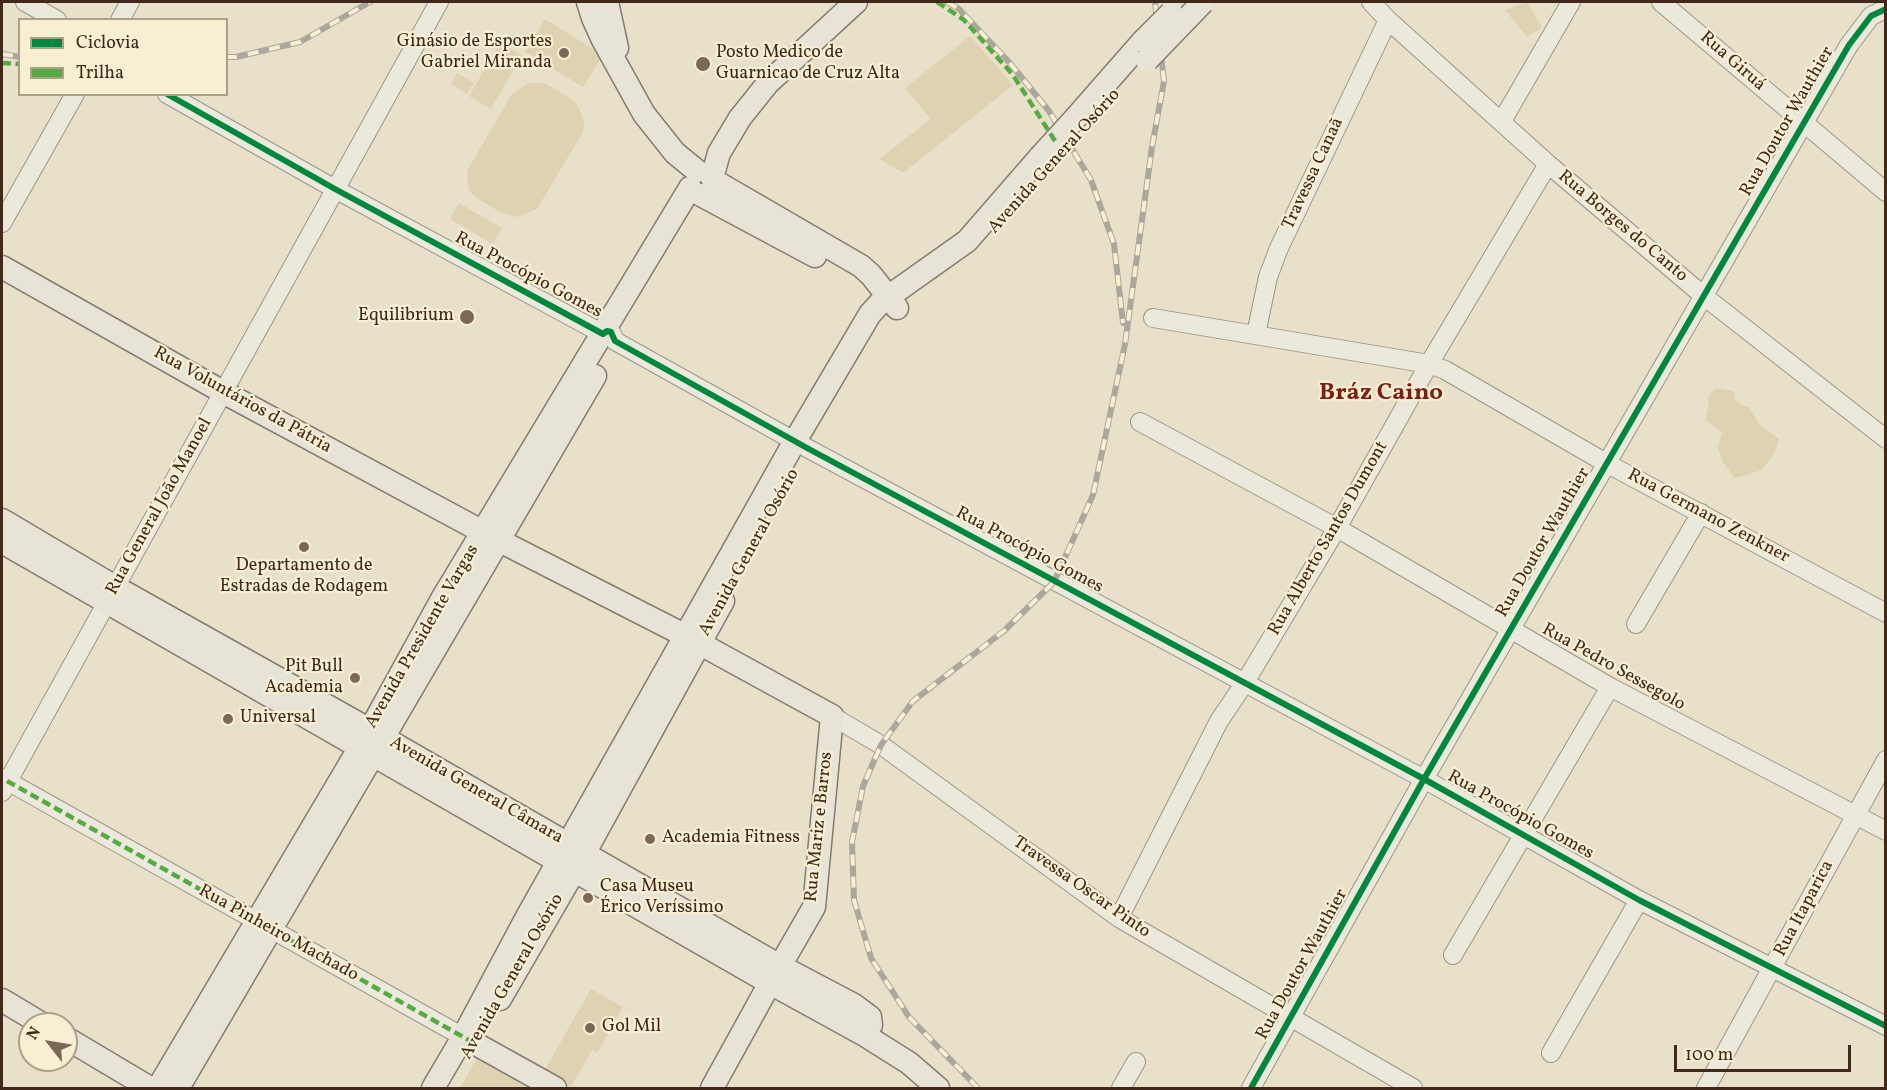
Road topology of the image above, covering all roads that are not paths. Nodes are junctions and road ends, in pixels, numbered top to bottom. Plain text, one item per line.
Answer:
1 (25, 2) edge
2 (130, 2) edge
3 (439, 2) edge
4 (588, 2) edge
5 (607, 2) edge
6 (856, 2) edge
7 (1183, 2) edge
8 (1203, 2) edge
9 (1371, 2) edge
10 (1571, 2) edge
11 (1661, 2) edge
12 (1872, 9) edge
13 (53, 18) edge
14 (121, 18) edge
15 (1388, 20) junction
16 (1145, 50) junction
17 (620, 68) junction
18 (74, 96) edge
19 (171, 96) edge
20 (1502, 121) junction
21 (1804, 125) junction
22 (1548, 164) junction
23 (700, 182) junction
24 (335, 189) junction
25 (1886, 192) edge
26 (2, 223) edge
27 (2, 267) edge
28 (1704, 297) junction
29 (889, 305) junction
30 (1153, 318) dead end
31 (1256, 334) junction
32 (609, 337) junction
33 (1429, 363) junction
34 (223, 392) junction
35 (1140, 422) dead end
36 (1886, 439) edge
37 (801, 444) junction
38 (1606, 463) junction
39 (1701, 513) junction
40 (2, 520) edge
41 (1337, 528) junction
42 (492, 536) junction
43 (2, 542) edge
44 (111, 595) junction
45 (1886, 613) edge
46 (1636, 624) dead end
47 (1512, 629) junction
48 (693, 640) junction
49 (1244, 684) junction
50 (1610, 687) junction
51 (832, 716) junction
52 (371, 743) junction
53 (881, 745) joint
54 (1886, 760) edge
55 (1424, 779) junction
56 (3, 784) edge
57 (1855, 814) junction
58 (1886, 831) edge
59 (1523, 836) junction
60 (572, 858) junction
61 (1639, 900) junction
62 (1119, 918) junction
63 (264, 926) junction
64 (1453, 955) dead end
65 (1773, 968) junction
66 (775, 975) junction
67 (2, 1000) edge
68 (22, 1012) edge
69 (2, 1017) edge
70 (1290, 1019) junction
71 (18, 1026) edge
72 (1886, 1026) edge
73 (469, 1040) junction
74 (78, 1045) edge
75 (1551, 1053) dead end
76 (78, 1061) edge
77 (1136, 1062) dead end
78 (127, 1089) edge
79 (150, 1089) edge
80 (158, 1089) edge
81 (178, 1089) edge
82 (433, 1089) edge
83 (449, 1089) edge
84 (555, 1089) edge
85 (712, 1089) edge
86 (938, 1089) edge
87 (1121, 1089) edge
88 (1251, 1089) edge
89 (1413, 1089) edge
90 (1706, 1089) edge

1 - 13 street
2 - 14 street
3 - 24 street, Rua General João Manoel
4 - 17 main road
5 - 17 main road
6 - 23 main road, Avenida Presidente Vargas
7 - 16 main road, Avenida General Osório, bridge
8 - 16 main road, Avenida General Osório, bridge
9 - 15 street, Rua Borges do Canto
10 - 20 street
11 - 21 street, Rua Giruá
12 - 21 street, Rua Doutor Wauthier
15 - 20 street, Rua Borges do Canto
15 - 31 street, Travessa Canaã
16 - 29 main road, Avenida General Osório, bridge
17 - 23 main road
18 - 26 street
19 - 24 street, Rua Procópio Gomes
20 - 22 street, Rua Borges do Canto
21 - 25 street, Rua Giruá
21 - 28 street, Rua Doutor Wauthier
22 - 28 street, Rua Borges do Canto
22 - 33 street, Rua Alberto Santos Dumont
23 - 29 main road
23 - 32 main road, Avenida Presidente Vargas
24 - 32 street, Rua Procópio Gomes
24 - 34 street, Rua General João Manoel
27 - 34 main road, Rua Voluntários da Pátria
28 - 36 street, Rua Borges do Canto
28 - 38 street, Rua Doutor Wauthier
29 - 37 main road, Avenida General Osório
30 - 31 street, Rua Germano Zenkner
31 - 33 street, Rua Germano Zenkner
32 - 37 street, Rua Procópio Gomes
32 - 42 main road, Avenida Presidente Vargas
33 - 38 street, Rua Germano Zenkner
33 - 41 street, Rua Alberto Santos Dumont
34 - 42 main road, Rua Voluntários da Pátria
34 - 44 street, Rua General João Manoel
35 - 41 street, Rua Pedro Sessegolo
37 - 48 main road, Avenida General Osório
37 - 49 street, Rua Procópio Gomes
38 - 39 street, Rua Germano Zenkner
38 - 47 street, Rua Doutor Wauthier
39 - 45 street, Rua Germano Zenkner
39 - 46 street
40 - 44 main road, Avenida General Câmara
41 - 47 street, Rua Pedro Sessegolo
41 - 49 street, Rua Alberto Santos Dumont
42 - 48 main road, Rua Voluntários da Pátria
42 - 52 main road, Avenida Presidente Vargas
43 - 44 main road, Avenida General Câmara
44 - 52 main road, Avenida General Câmara
44 - 56 street, Rua General João Manoel
47 - 50 street, Rua Pedro Sessegolo
47 - 55 street, Rua Doutor Wauthier
48 - 51 main road, Rua Voluntários da Pátria
48 - 60 main road, Avenida General Osório
49 - 55 street, Rua Procópio Gomes
49 - 62 street, Rua Alberto Santos Dumont
50 - 57 street, Rua Pedro Sessegolo
50 - 59 street
51 - 53 street, Rua Voluntários da Pátria
51 - 66 main road, Rua Mariz e Barros
52 - 60 main road, Avenida General Câmara
52 - 63 main road, Avenida Presidente Vargas
53 - 62 street, Travessa Oscar Pinto
54 - 57 street, Rua Itaparica
55 - 59 street, Rua Procópio Gomes
55 - 70 street, Rua Doutor Wauthier
56 - 63 street, Rua Pinheiro Machado
57 - 58 street, Rua Pedro Sessegolo
57 - 65 street, Rua Itaparica
59 - 61 street, Rua Procópio Gomes
59 - 64 street
60 - 66 main road, Avenida General Câmara
60 - 73 main road, Avenida General Osório
61 - 65 street, Rua Procópio Gomes
61 - 75 street
62 - 70 street, Travessa Oscar Pinto
63 - 73 street, Rua Pinheiro Machado
63 - 80 main road, Avenida Presidente Vargas
63 - 81 main road, Avenida Presidente Vargas
65 - 72 street, Rua Procópio Gomes
65 - 90 street, Rua Itaparica
66 - 85 main road, Rua Mariz e Barros
66 - 86 main road, Avenida General Câmara
67 - 68 main road
69 - 71 main road
70 - 88 street, Rua Doutor Wauthier
70 - 89 street, Travessa Oscar Pinto
73 - 82 main road, Avenida General Osório
73 - 83 main road, Avenida General Osório
73 - 84 main road, Rua Pinheiro Machado
74 - 79 main road
76 - 78 main road
77 - 87 street

